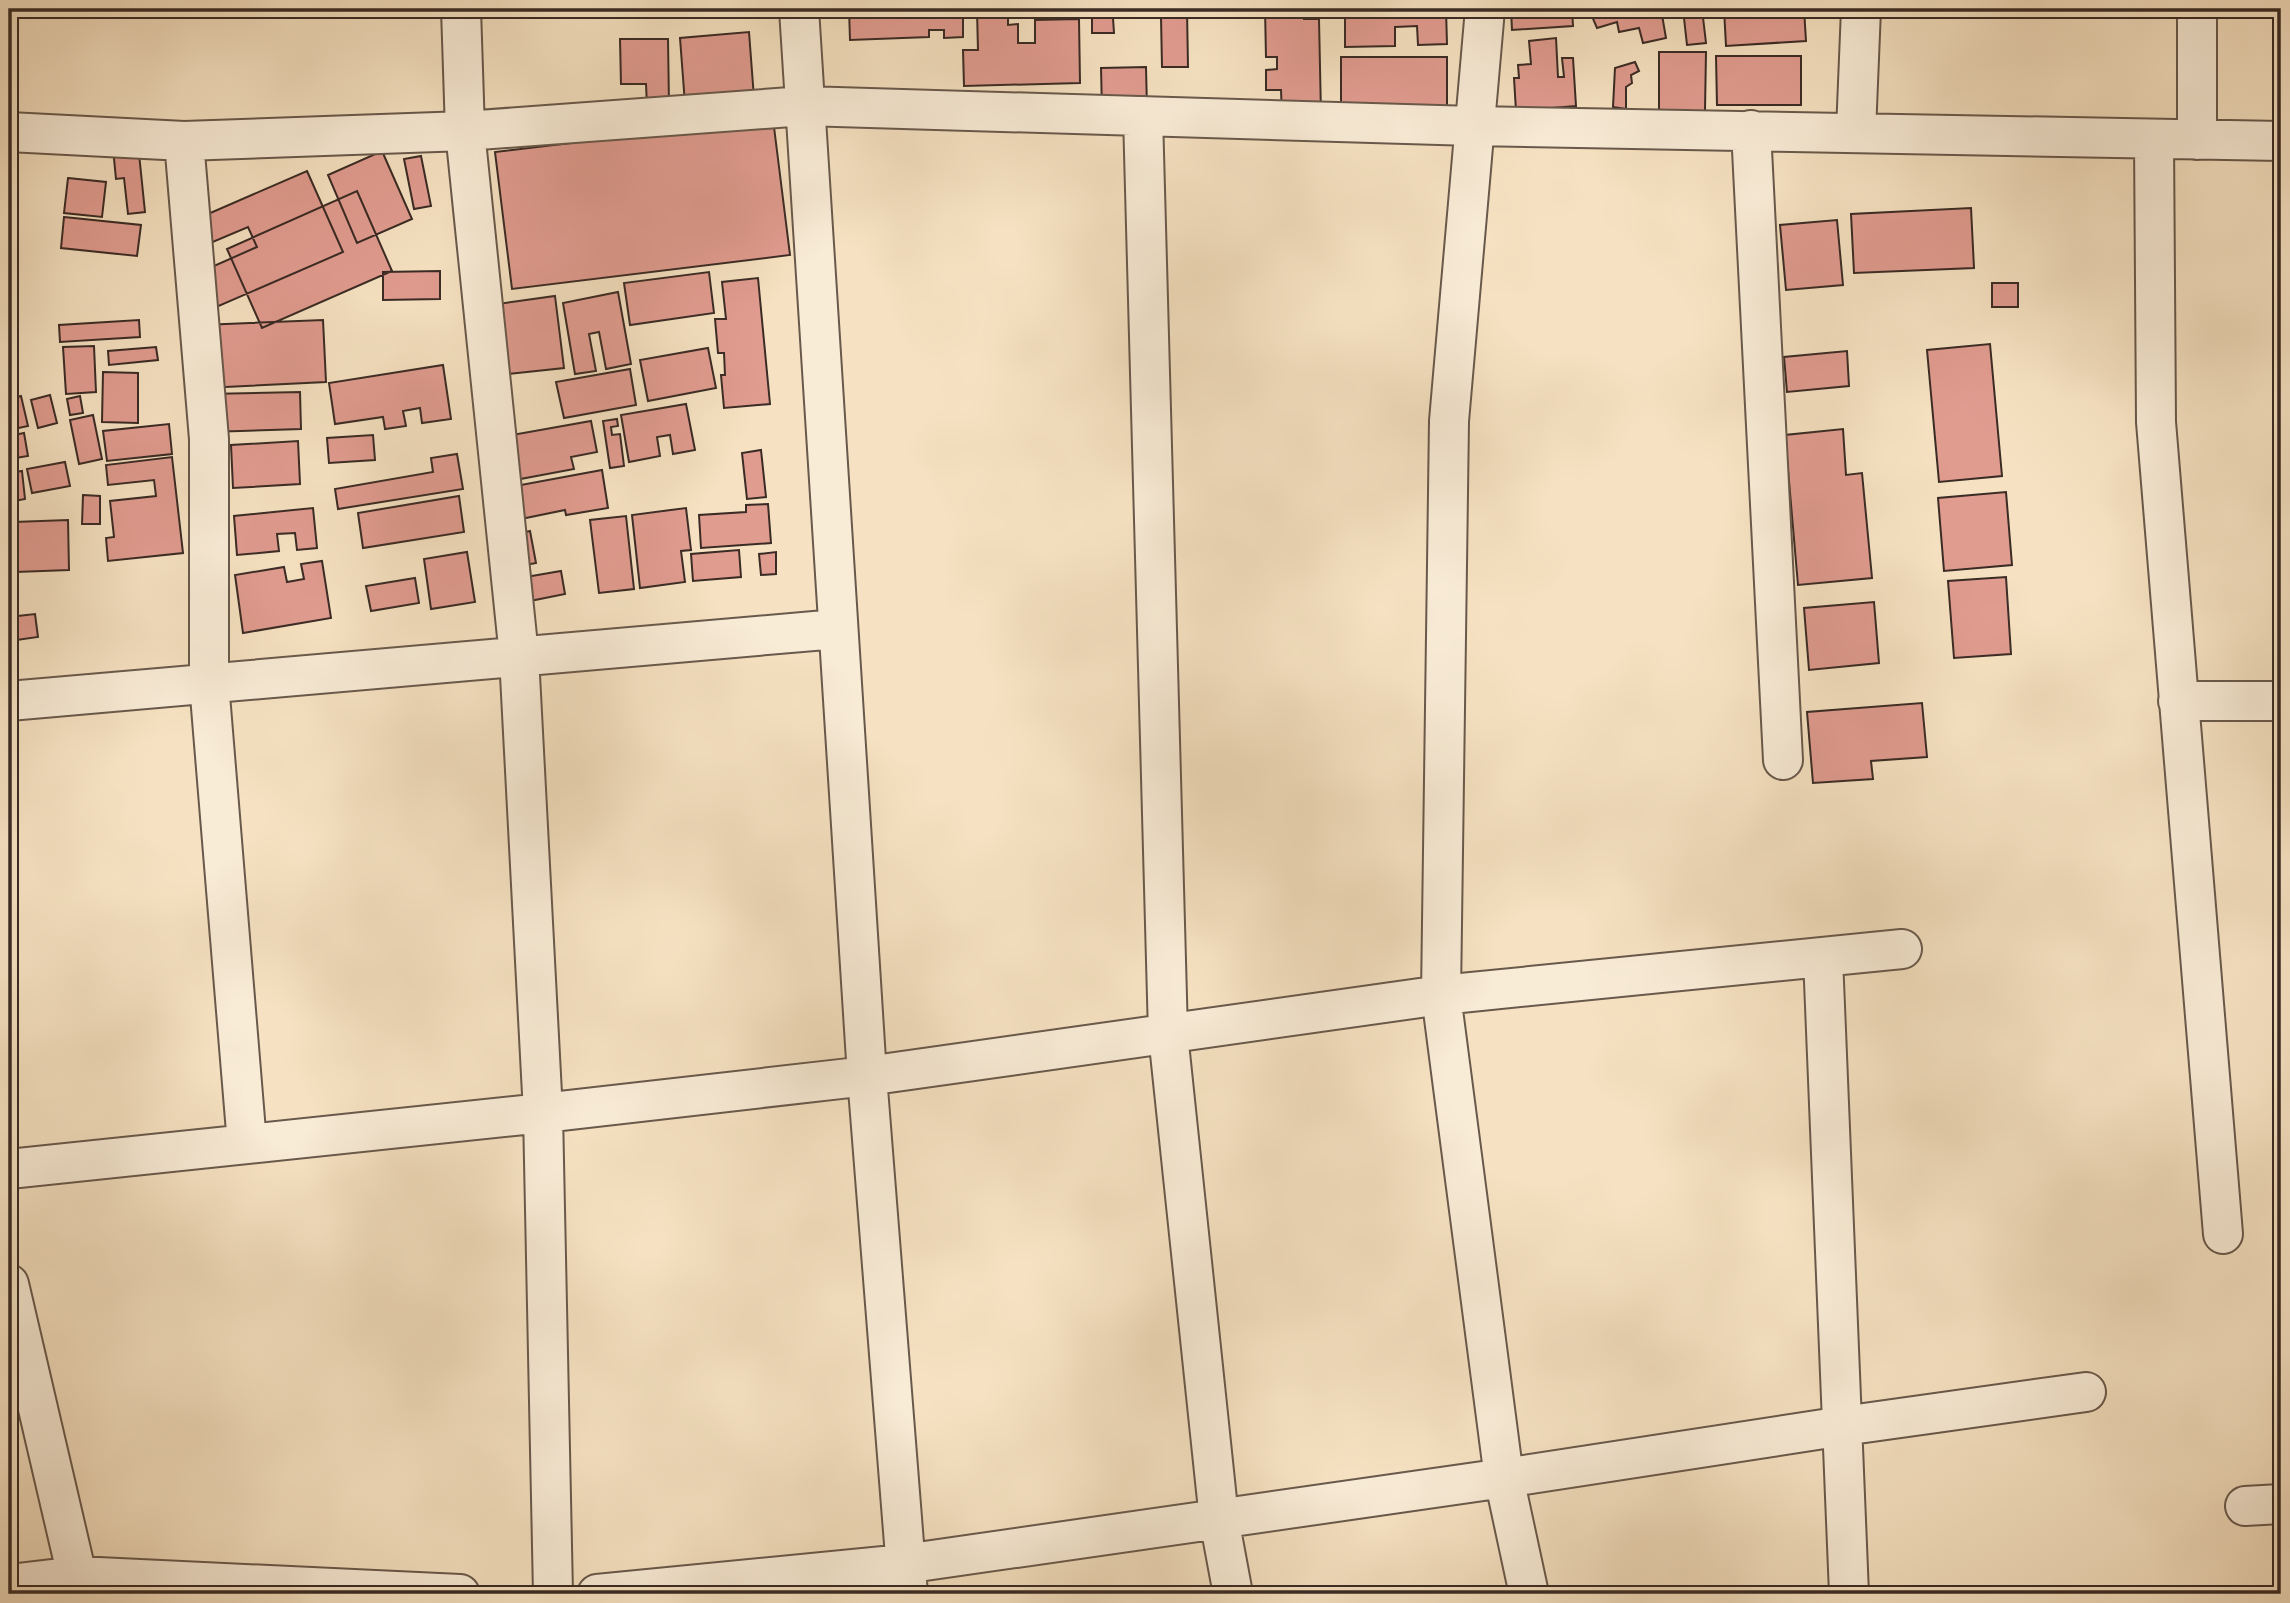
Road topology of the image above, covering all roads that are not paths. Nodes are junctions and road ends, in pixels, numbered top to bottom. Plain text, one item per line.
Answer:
1 (461, 9) edge
2 (799, 9) edge
3 (1485, 9) edge
4 (1861, 9) edge
5 (2197, 9) edge
6 (804, 106) junction
7 (1143, 116) junction
8 (1473, 126) junction
9 (1751, 130) junction
10 (466, 131) junction
11 (9, 132) edge
12 (1856, 132) junction
13 (2154, 139) junction
14 (184, 141) junction
15 (2197, 141) junction
16 (2281, 141) edge
17 (837, 629) junction
18 (519, 656) junction
19 (209, 683) junction
20 (9, 701) edge
21 (2178, 701) junction
22 (2281, 701) edge
23 (1783, 760) dead end
24 (1902, 949) dead end
25 (1822, 957) junction
26 (1441, 995) junction
27 (1168, 1034) junction
28 (867, 1076) junction
29 (543, 1113) junction
30 (247, 1144) junction
31 (9, 1169) edge
32 (2222, 1234) dead end
33 (9, 1284) edge
34 (2086, 1392) dead end
35 (1843, 1426) junction
36 (1504, 1478) junction
37 (1220, 1518) junction
38 (77, 1576) junction
39 (906, 1579) edge
40 (9, 1584) edge
41 (138, 1587) edge
42 (460, 1594) edge
43 (554, 1594) edge
44 (597, 1594) edge
45 (1233, 1594) edge
46 (1529, 1594) edge
47 (1849, 1594) edge

1 - 10 street
2 - 6 street
3 - 8 street
4 - 12 street
5 - 15 street
6 - 7 street
6 - 10 street
6 - 17 street
7 - 8 street
7 - 27 street
8 - 9 street
8 - 26 street
9 - 12 street
9 - 23 street
10 - 14 street
10 - 18 street
11 - 14 street
12 - 13 street
13 - 15 street
13 - 21 street
14 - 19 street
15 - 16 street
17 - 18 street
17 - 28 street
18 - 19 street
18 - 29 street
19 - 20 street
19 - 30 street
21 - 22 street
21 - 32 street
24 - 25 street
25 - 26 street
25 - 35 street
26 - 27 street
26 - 36 street
27 - 28 street
27 - 37 street
28 - 29 street
28 - 39 street
29 - 30 street
29 - 43 street
30 - 31 street
33 - 38 street
34 - 35 street
35 - 36 street
35 - 47 street
36 - 37 street
36 - 46 street
37 - 39 street
37 - 45 street
38 - 40 street
38 - 41 street
39 - 44 street
41 - 42 street

